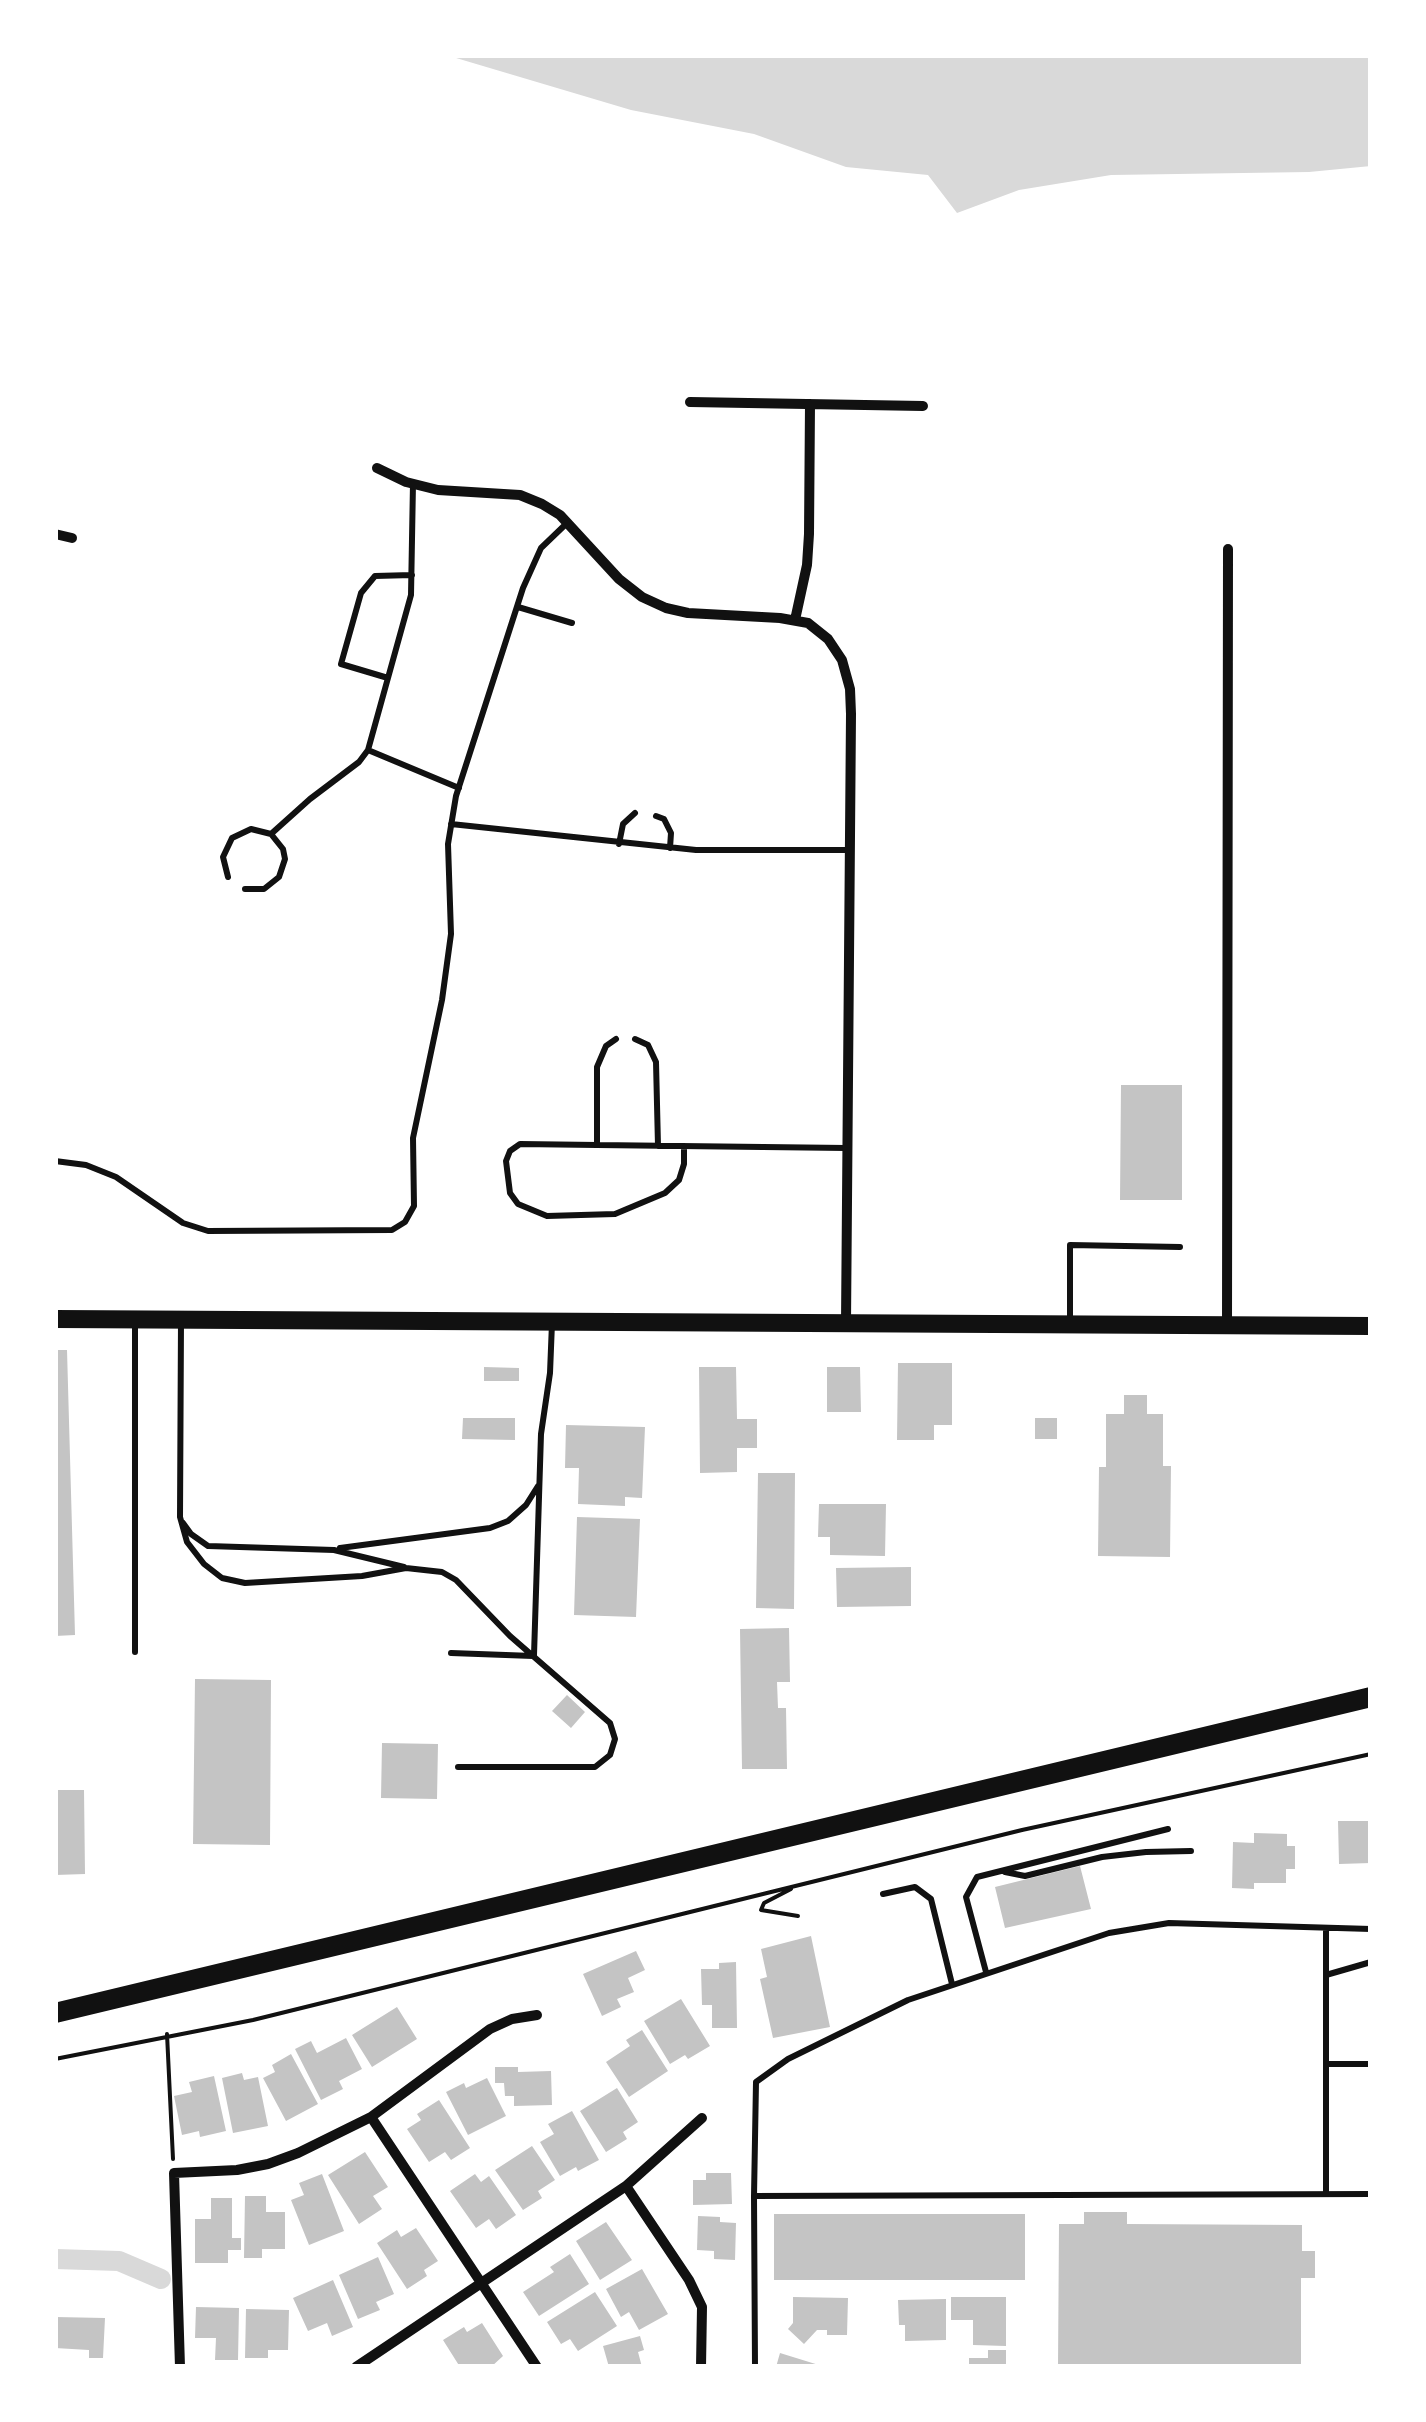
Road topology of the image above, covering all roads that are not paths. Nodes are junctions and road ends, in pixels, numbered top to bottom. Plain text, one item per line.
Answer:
1 (690, 402) dead end
2 (810, 404) junction
3 (923, 406) dead end
4 (377, 468) dead end
5 (413, 483) junction
6 (567, 522) junction
7 (55, 534) edge
8 (72, 538) dead end
9 (1228, 549) dead end
10 (412, 574) junction
11 (518, 607) junction
12 (795, 620) junction
13 (572, 623) dead end
14 (388, 678) junction
15 (368, 750) junction
16 (459, 788) junction
17 (636, 813) dead end
18 (656, 816) dead end
19 (452, 824) junction
20 (271, 834) junction
21 (619, 844) junction
22 (670, 848) junction
23 (850, 850) junction
24 (228, 877) dead end
25 (245, 889) dead end
26 (616, 1039) dead end
27 (636, 1039) dead end
28 (597, 1145) junction
29 (658, 1146) junction
30 (684, 1146) junction
31 (848, 1148) junction
32 (55, 1161) edge
33 (1180, 1247) dead end
34 (55, 1319) edge
35 (135, 1319) junction
36 (181, 1320) junction
37 (552, 1321) junction
38 (846, 1322) junction
39 (1070, 1324) junction
40 (1227, 1325) junction
41 (1371, 1326) edge
42 (540, 1482) junction
43 (180, 1518) junction
44 (334, 1550) junction
45 (406, 1568) junction
46 (135, 1652) dead end
47 (451, 1653) dead end
48 (534, 1656) junction
49 (1371, 1697) edge
50 (458, 1767) dead end
51 (1168, 1829) dead end
52 (1191, 1851) dead end
53 (1000, 1872) junction
54 (882, 1894) dead end
55 (1326, 1928) junction
56 (1371, 1928) edge
57 (1371, 1962) edge
58 (986, 1972) junction
59 (1326, 1975) junction
60 (952, 1984) junction
61 (55, 2014) edge
62 (537, 2015) dead end
63 (1326, 2064) junction
64 (1371, 2064) edge
65 (371, 2117) junction
66 (702, 2118) dead end
67 (626, 2186) junction
68 (1326, 2194) junction
69 (1371, 2194) edge
70 (754, 2196) junction
71 (483, 2282) junction
72 (701, 2366) edge
73 (180, 2367) edge
74 (356, 2367) edge
75 (537, 2367) edge
76 (755, 2367) edge

1 - 2 street
2 - 3 street
2 - 12 street
4 - 5 street
5 - 6 street
5 - 10 lane
6 - 11 lane
6 - 12 street
7 - 8 street
9 - 40 street
10 - 14 lane
10 - 14 lane
11 - 13 lane
11 - 16 lane
12 - 23 street
14 - 15 lane
15 - 16 lane
15 - 20 lane
16 - 19 lane
17 - 21 lane
18 - 22 lane
19 - 21 lane
19 - 32 lane
20 - 24 lane
20 - 25 lane
21 - 22 lane
22 - 23 lane
23 - 31 street
26 - 28 lane
27 - 29 lane
28 - 29 lane
28 - 30 lane
29 - 30 lane
30 - 31 lane
31 - 38 street
33 - 39 lane
34 - 35 main road
35 - 36 main road
35 - 46 lane
36 - 37 main road
36 - 43 lane
37 - 38 main road
37 - 42 lane
38 - 39 main road
39 - 40 main road
40 - 41 main road
42 - 44 lane
42 - 48 lane
43 - 44 lane
43 - 45 lane
44 - 45 lane
45 - 48 lane
47 - 48 lane
48 - 50 lane
49 - 61 highway
51 - 53 lane
52 - 53 lane
53 - 58 lane
54 - 60 lane
55 - 56 lane
55 - 58 lane
55 - 59 lane
57 - 59 lane
58 - 60 lane
59 - 63 lane
60 - 70 lane
62 - 65 street
63 - 64 lane
63 - 68 lane
65 - 71 street
65 - 73 street
66 - 67 street
67 - 71 street
67 - 72 street
68 - 69 lane
68 - 70 lane
70 - 76 lane
71 - 74 street
71 - 75 street

